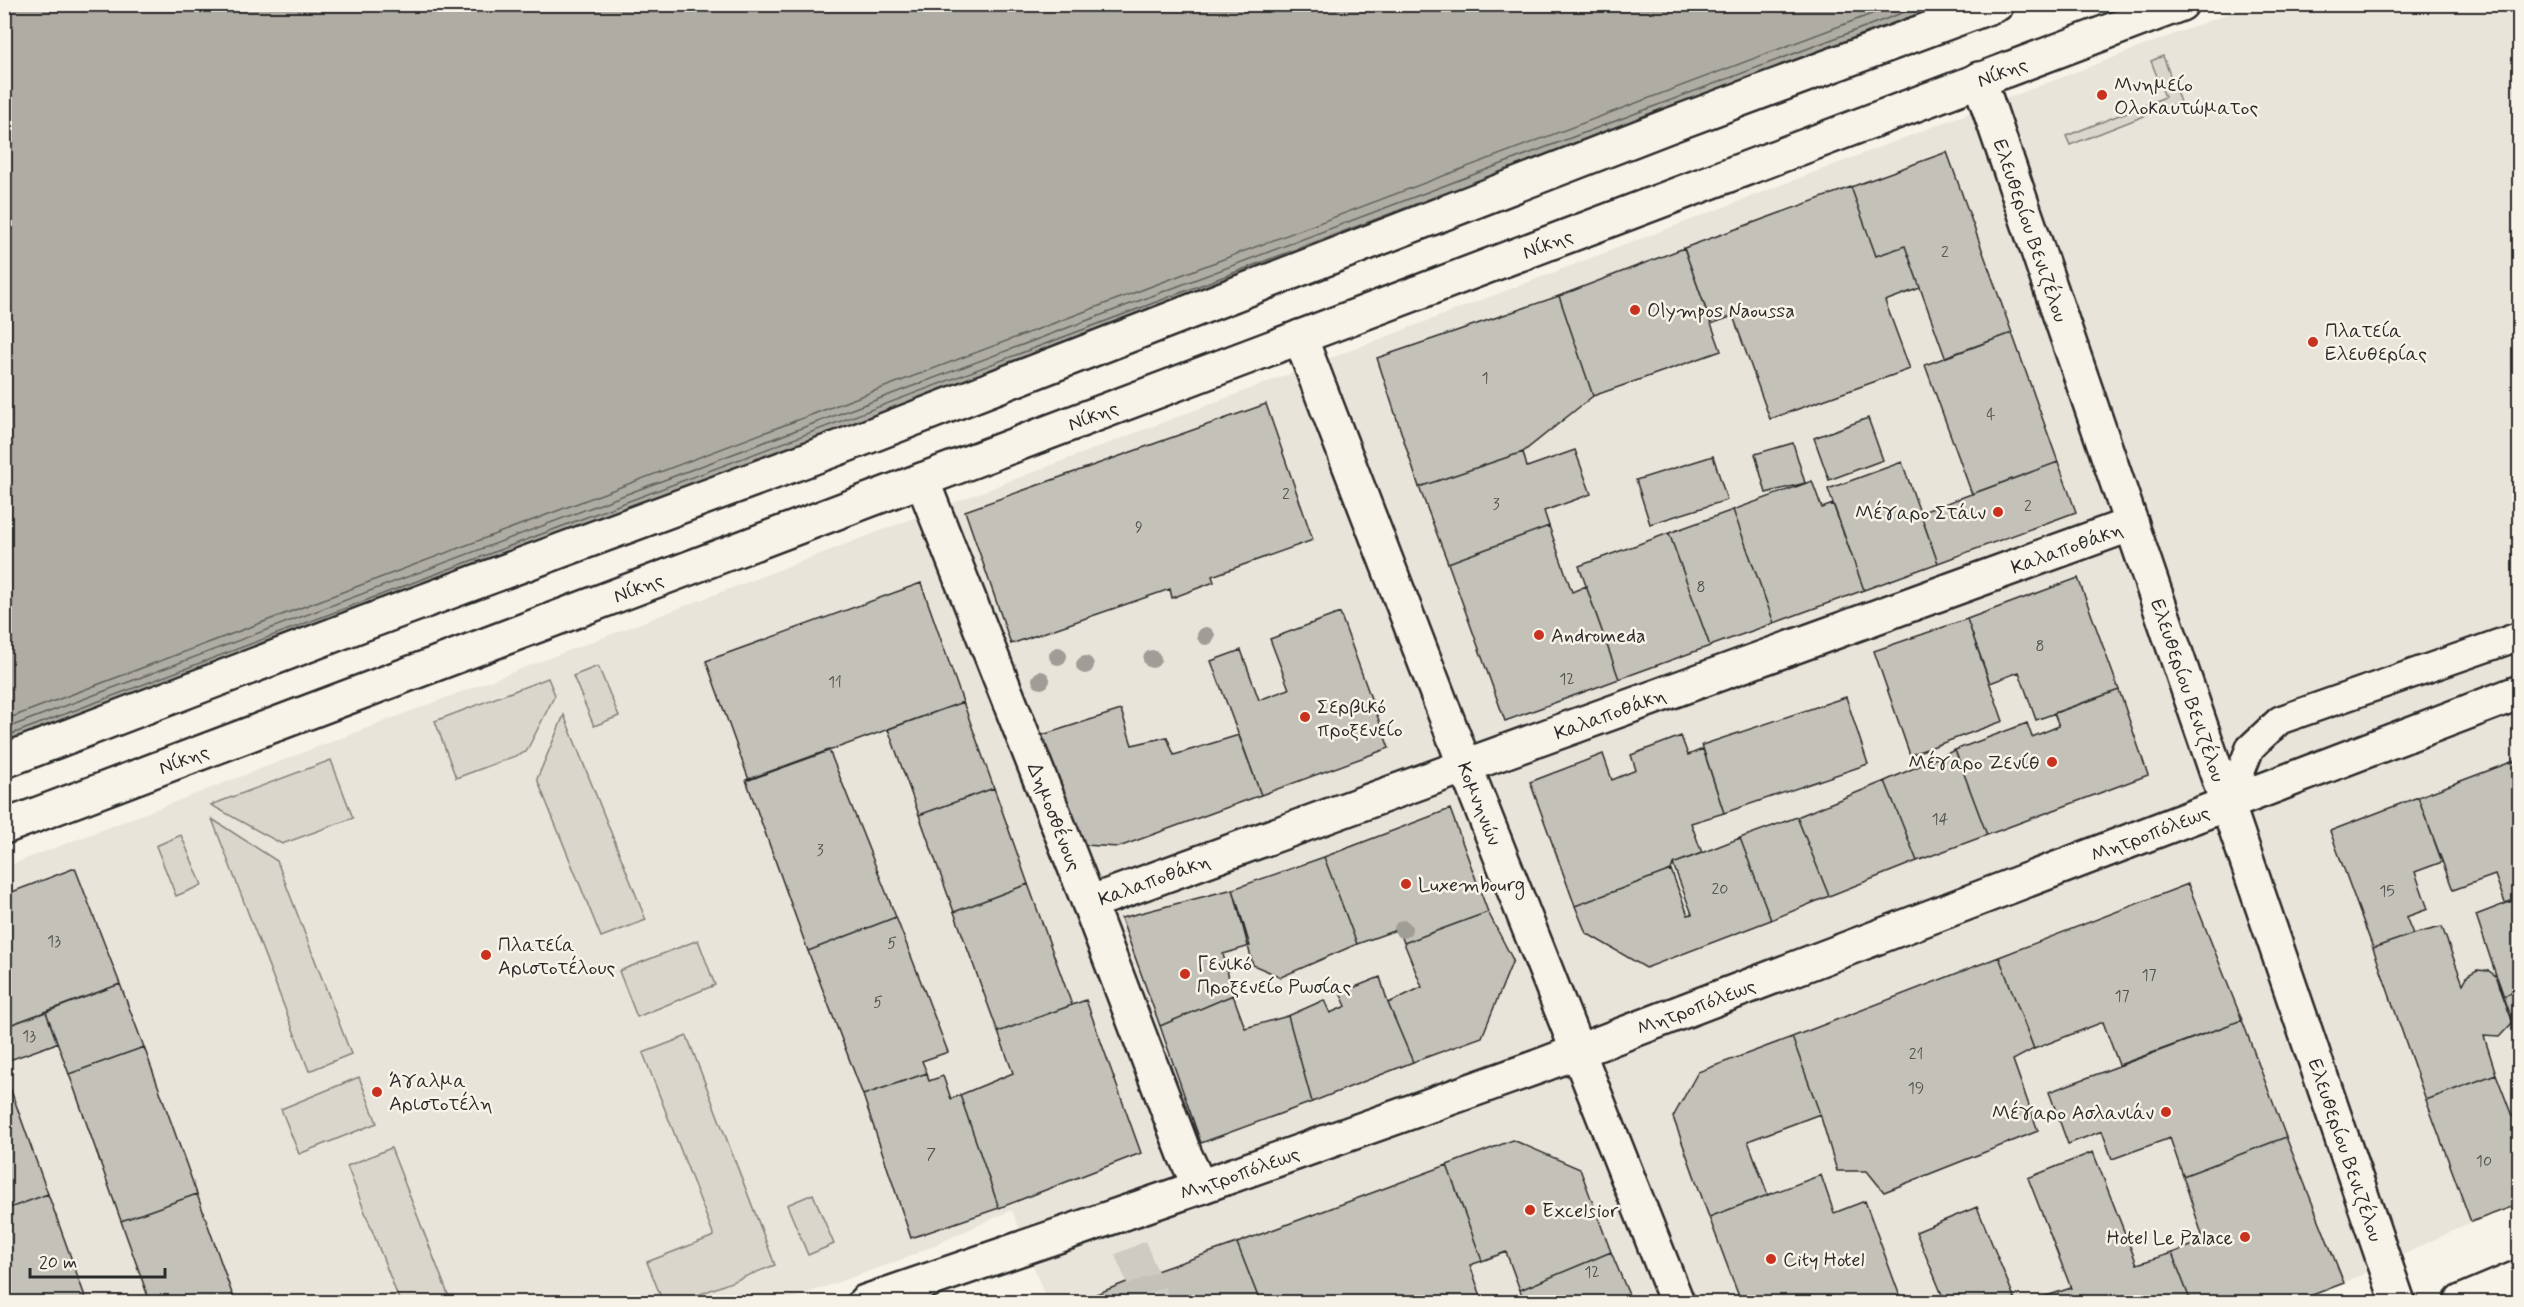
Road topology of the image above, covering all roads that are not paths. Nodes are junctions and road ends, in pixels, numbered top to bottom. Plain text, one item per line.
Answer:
1 (1997, 4) edge
2 (2181, 4) edge
3 (1979, 79) junction
4 (1300, 337) junction
5 (922, 480) junction
6 (2132, 524) junction
7 (2520, 636) edge
8 (2519, 692) edge
9 (4, 761) edge
10 (1466, 766) junction
11 (2228, 804) junction
12 (4, 827) edge
13 (1089, 903) junction
14 (1579, 1051) junction
15 (1200, 1187) junction
16 (2520, 1277) edge
17 (865, 1302) edge
18 (1677, 1302) edge
19 (2398, 1302) edge
20 (2461, 1302) edge

1 - 9 main road
2 - 3 main road, Νίκης
3 - 4 main road, Νίκης
3 - 6 main road, Ελευθερίου Βενιζέλου
4 - 5 main road, Νίκης
4 - 10 main road, Κομνηνών
5 - 12 main road, Νίκης
5 - 13 main road, Δημοσθένους
6 - 10 main road, Καλαποθάκη
6 - 11 main road, Ελευθερίου Βενιζέλου
7 - 11 lane
8 - 11 main road, Μητροπόλεως
10 - 13 main road, Καλαποθάκη
10 - 14 main road, Κομνηνών
11 - 14 main road, Μητροπόλεως
11 - 19 main road, Ελευθερίου Βενιζέλου
13 - 15 main road, Δημοσθένους
14 - 15 main road, Μητροπόλεως
14 - 18 main road, Κομνηνών
15 - 17 main road, Μητροπόλεως
16 - 20 main road

